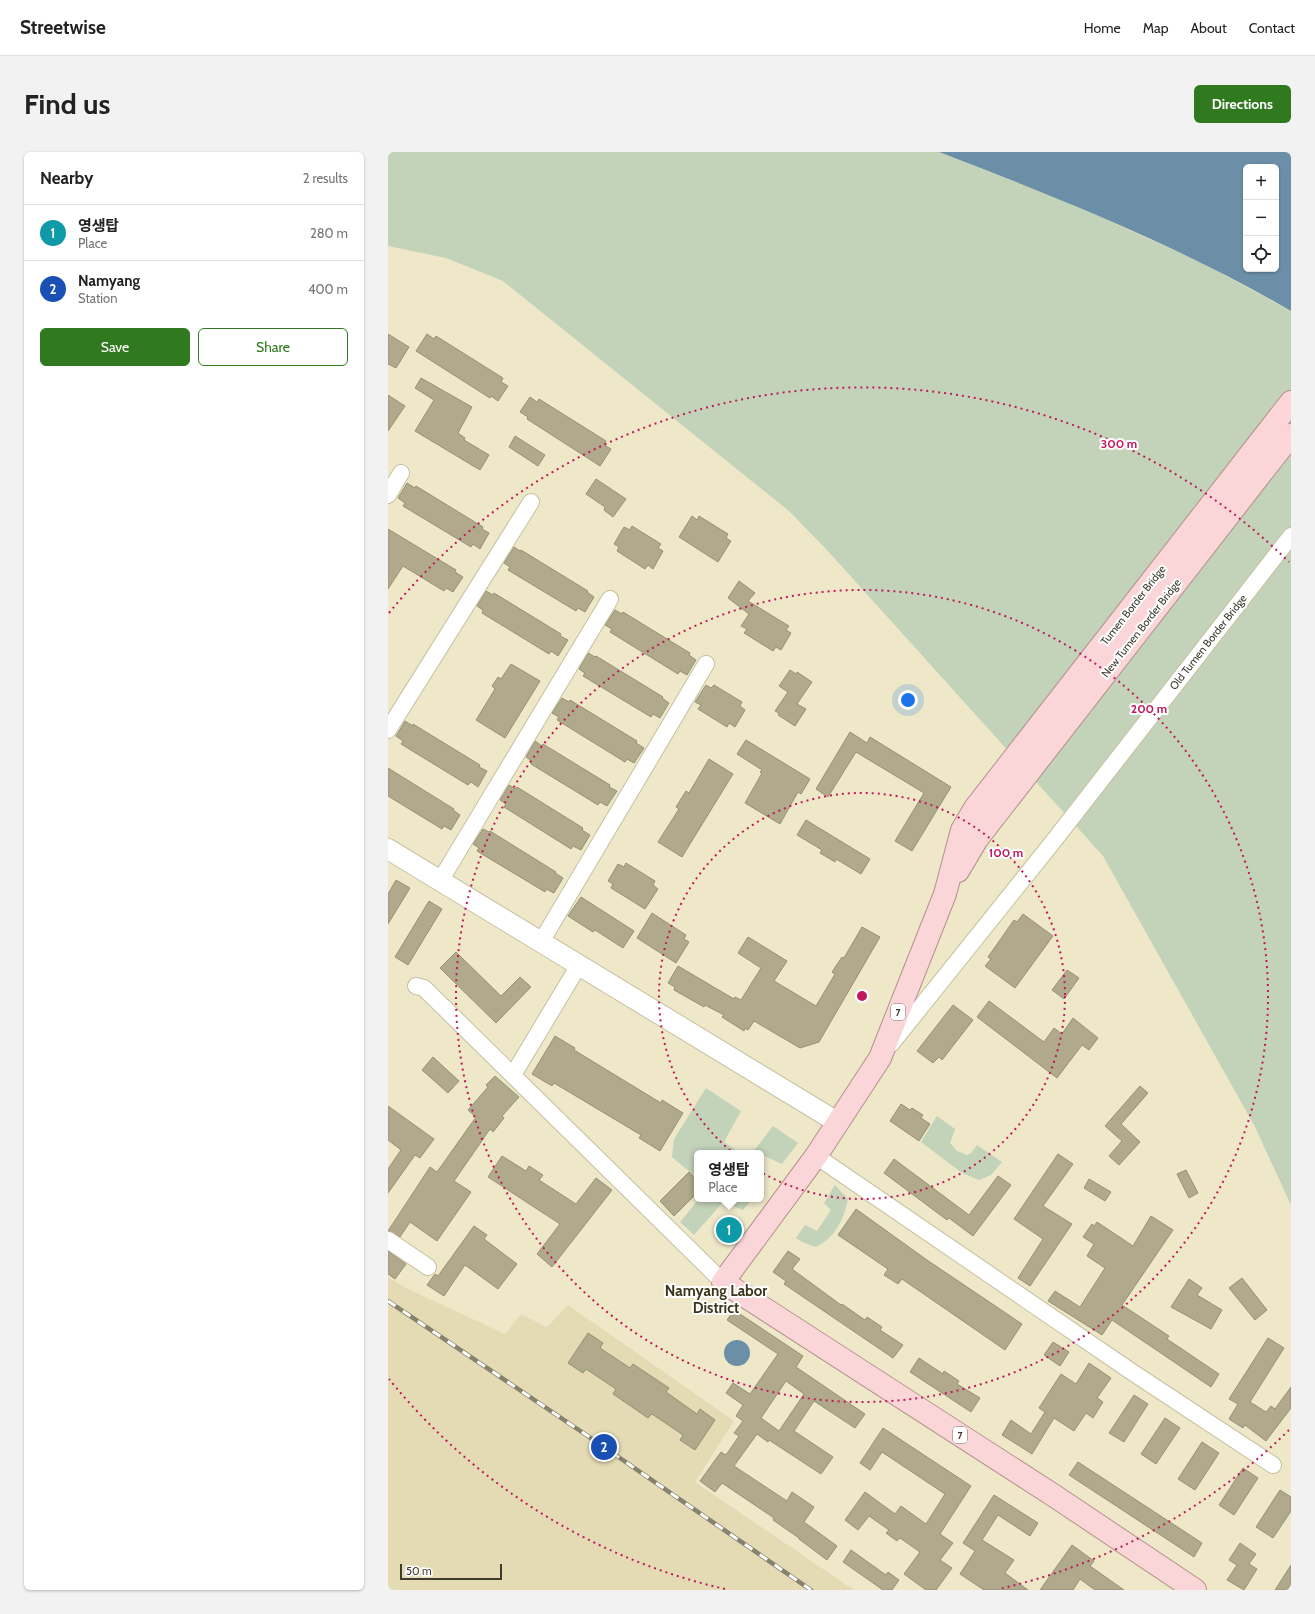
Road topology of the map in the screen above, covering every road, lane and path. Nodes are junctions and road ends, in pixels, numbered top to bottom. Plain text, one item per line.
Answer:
1 (1291, 402) edge
2 (1291, 435) edge
3 (401, 474) dead end
4 (388, 495) edge
5 (531, 502) dead end
6 (1291, 536) edge
7 (610, 599) dead end
8 (706, 664) dead end
9 (388, 730) edge
10 (984, 814) junction
11 (388, 849) edge
12 (440, 881) junction
13 (541, 942) junction
14 (579, 965) junction
15 (416, 986) dead end
16 (880, 1058) junction
17 (513, 1075) junction
18 (837, 1122) junction
19 (816, 1156) junction
20 (388, 1240) edge
21 (428, 1267) dead end
22 (723, 1282) junction
23 (1273, 1465) dead end
24 (1195, 1590) edge

1 - 10 main road, Tumen Border Bridge
2 - 10 main road, New Tumen Border Bridge
3 - 4 street
5 - 9 street
6 - 16 street, Old Tumen Border Bridge
7 - 12 street
8 - 13 street
10 - 16 main road, 7
11 - 12 street
12 - 13 street
13 - 14 street
14 - 17 street
14 - 18 street
15 - 17 street
16 - 18 main road, 7
17 - 22 street
18 - 19 main road, 7
19 - 22 main road, 7
19 - 23 street
20 - 21 street
22 - 24 main road, 7

